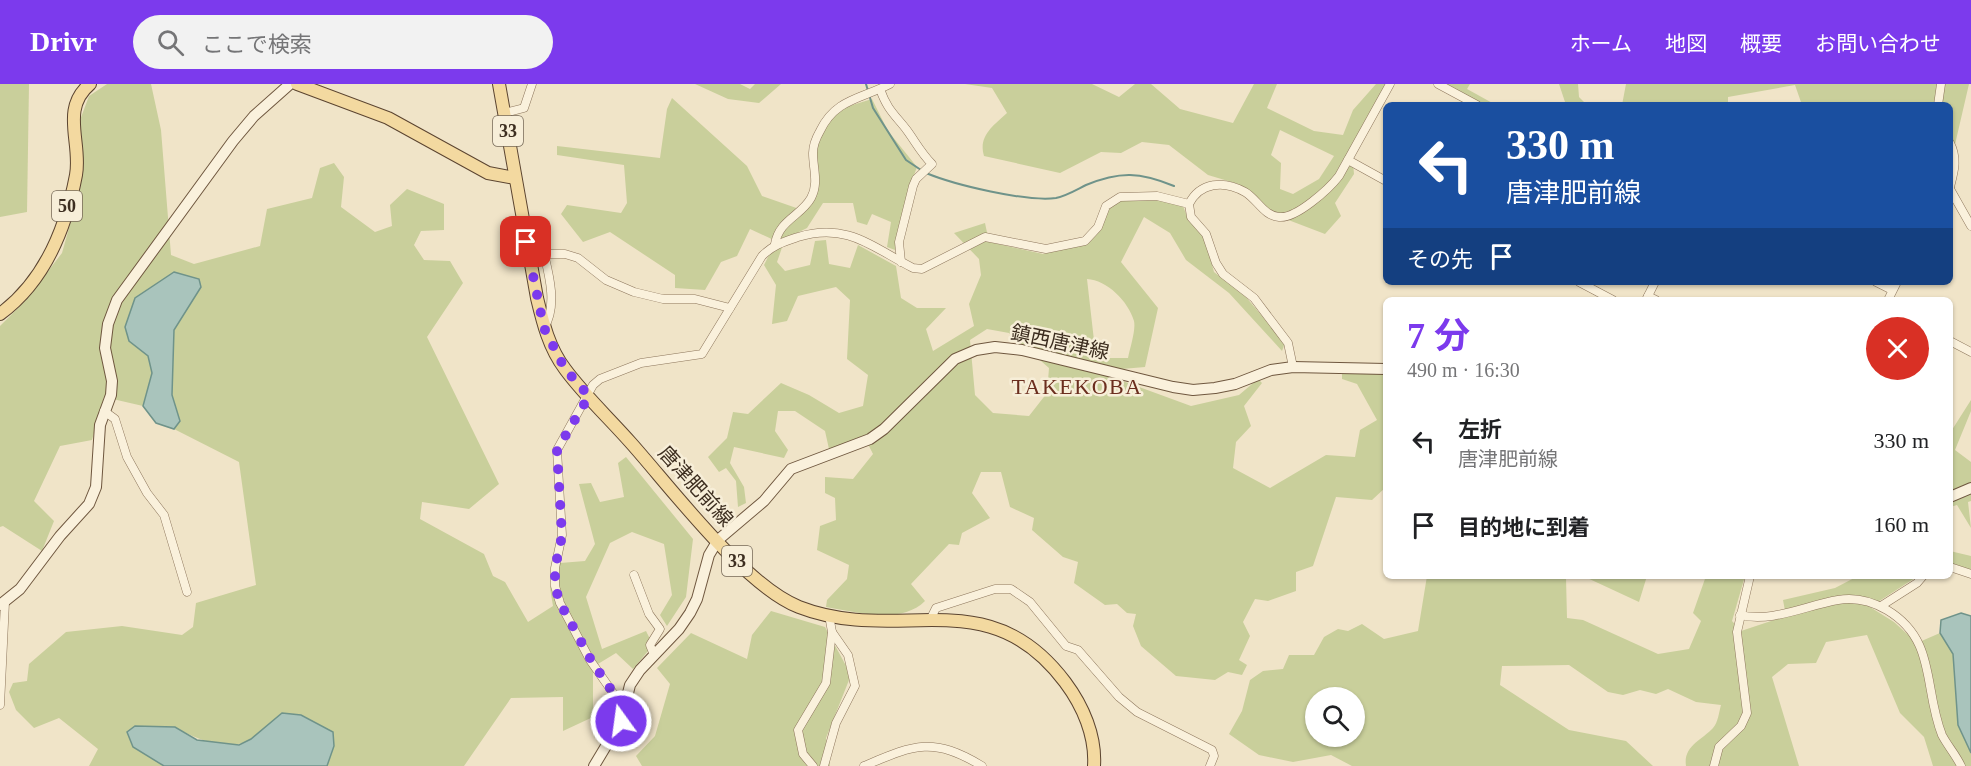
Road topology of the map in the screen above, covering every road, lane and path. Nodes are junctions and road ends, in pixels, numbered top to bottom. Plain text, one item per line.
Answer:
1 (90, 84) edge
2 (290, 84) edge
3 (297, 84) edge
4 (499, 84) edge
5 (532, 84) edge
6 (890, 84) edge
7 (1390, 84) edge
8 (1438, 84) edge
9 (1941, 84) edge
10 (877, 90) junction
11 (1471, 102) edge
12 (1938, 102) edge
13 (505, 113) junction
14 (1953, 152) edge
15 (1348, 160) junction
16 (1953, 177) edge
17 (515, 178) junction
18 (1383, 179) edge
19 (1953, 193) edge
20 (1189, 204) junction
21 (523, 223) junction
22 (1971, 226) edge
23 (775, 244) junction
24 (544, 255) junction
25 (901, 261) junction
26 (1585, 285) edge
27 (1882, 285) edge
28 (1894, 285) edge
29 (1892, 290) junction
30 (1607, 297) edge
31 (1888, 297) edge
32 (730, 308) junction
33 (0, 314) edge
34 (544, 328) junction
35 (1953, 343) edge
36 (1971, 352) edge
37 (1293, 368) junction
38 (1383, 369) edge
39 (589, 396) junction
40 (104, 411) junction
41 (1971, 488) edge
42 (1953, 496) edge
43 (718, 540) junction
44 (1953, 568) edge
45 (1971, 574) edge
46 (634, 575) dead end
47 (1749, 579) edge
48 (1920, 579) edge
49 (187, 592) dead end
50 (3, 604) edge
51 (1881, 606) junction
52 (829, 615) junction
53 (1740, 615) junction
54 (930, 620) junction
55 (832, 632) junction
56 (654, 655) junction
57 (625, 704) junction
58 (0, 705) edge
59 (594, 766) edge
60 (813, 766) edge
61 (824, 766) edge
62 (864, 766) edge
63 (981, 766) edge
64 (1094, 766) edge
65 (1210, 766) edge
66 (1714, 766) edge
67 (1961, 766) edge

1 - 33 main road, 50
2 - 40 street
3 - 17 main road
4 - 13 main road, 唐津肥前線 / 33
5 - 13 street
6 - 10 street
7 - 15 street
8 - 11 street
9 - 12 street
10 - 23 street
10 - 25 street
13 - 17 main road, 唐津肥前線 / 33
14 - 16 street
15 - 18 street
15 - 20 street
17 - 21 main road, 唐津肥前線 / 33
19 - 22 street
20 - 25 street
20 - 37 street
21 - 24 street
21 - 34 main road, 唐津肥前線 / 33
23 - 25 street
23 - 32 street
24 - 32 street
24 - 34 street
26 - 30 street
27 - 29 street
28 - 29 street
29 - 31 street
32 - 39 street
34 - 39 main road, 唐津肥前線 / 33
35 - 36 street
37 - 38 street, 鎮西唐津線
37 - 43 street, 鎮西唐津線
39 - 43 main road, 唐津肥前線 / 33
39 - 57 street
40 - 49 street
40 - 50 street
41 - 42 street
43 - 52 main road, 唐津肥前線 / 33
43 - 56 street
44 - 45 street
46 - 56 street
47 - 53 street
48 - 51 street
50 - 58 street
51 - 53 street
51 - 67 street
52 - 54 main road, 唐津肥前線 / 33
52 - 55 street
53 - 66 street
54 - 64 main road, 唐津肥前線 / 33
54 - 65 street
55 - 60 street
55 - 61 street
56 - 57 street
57 - 59 street
62 - 63 street

